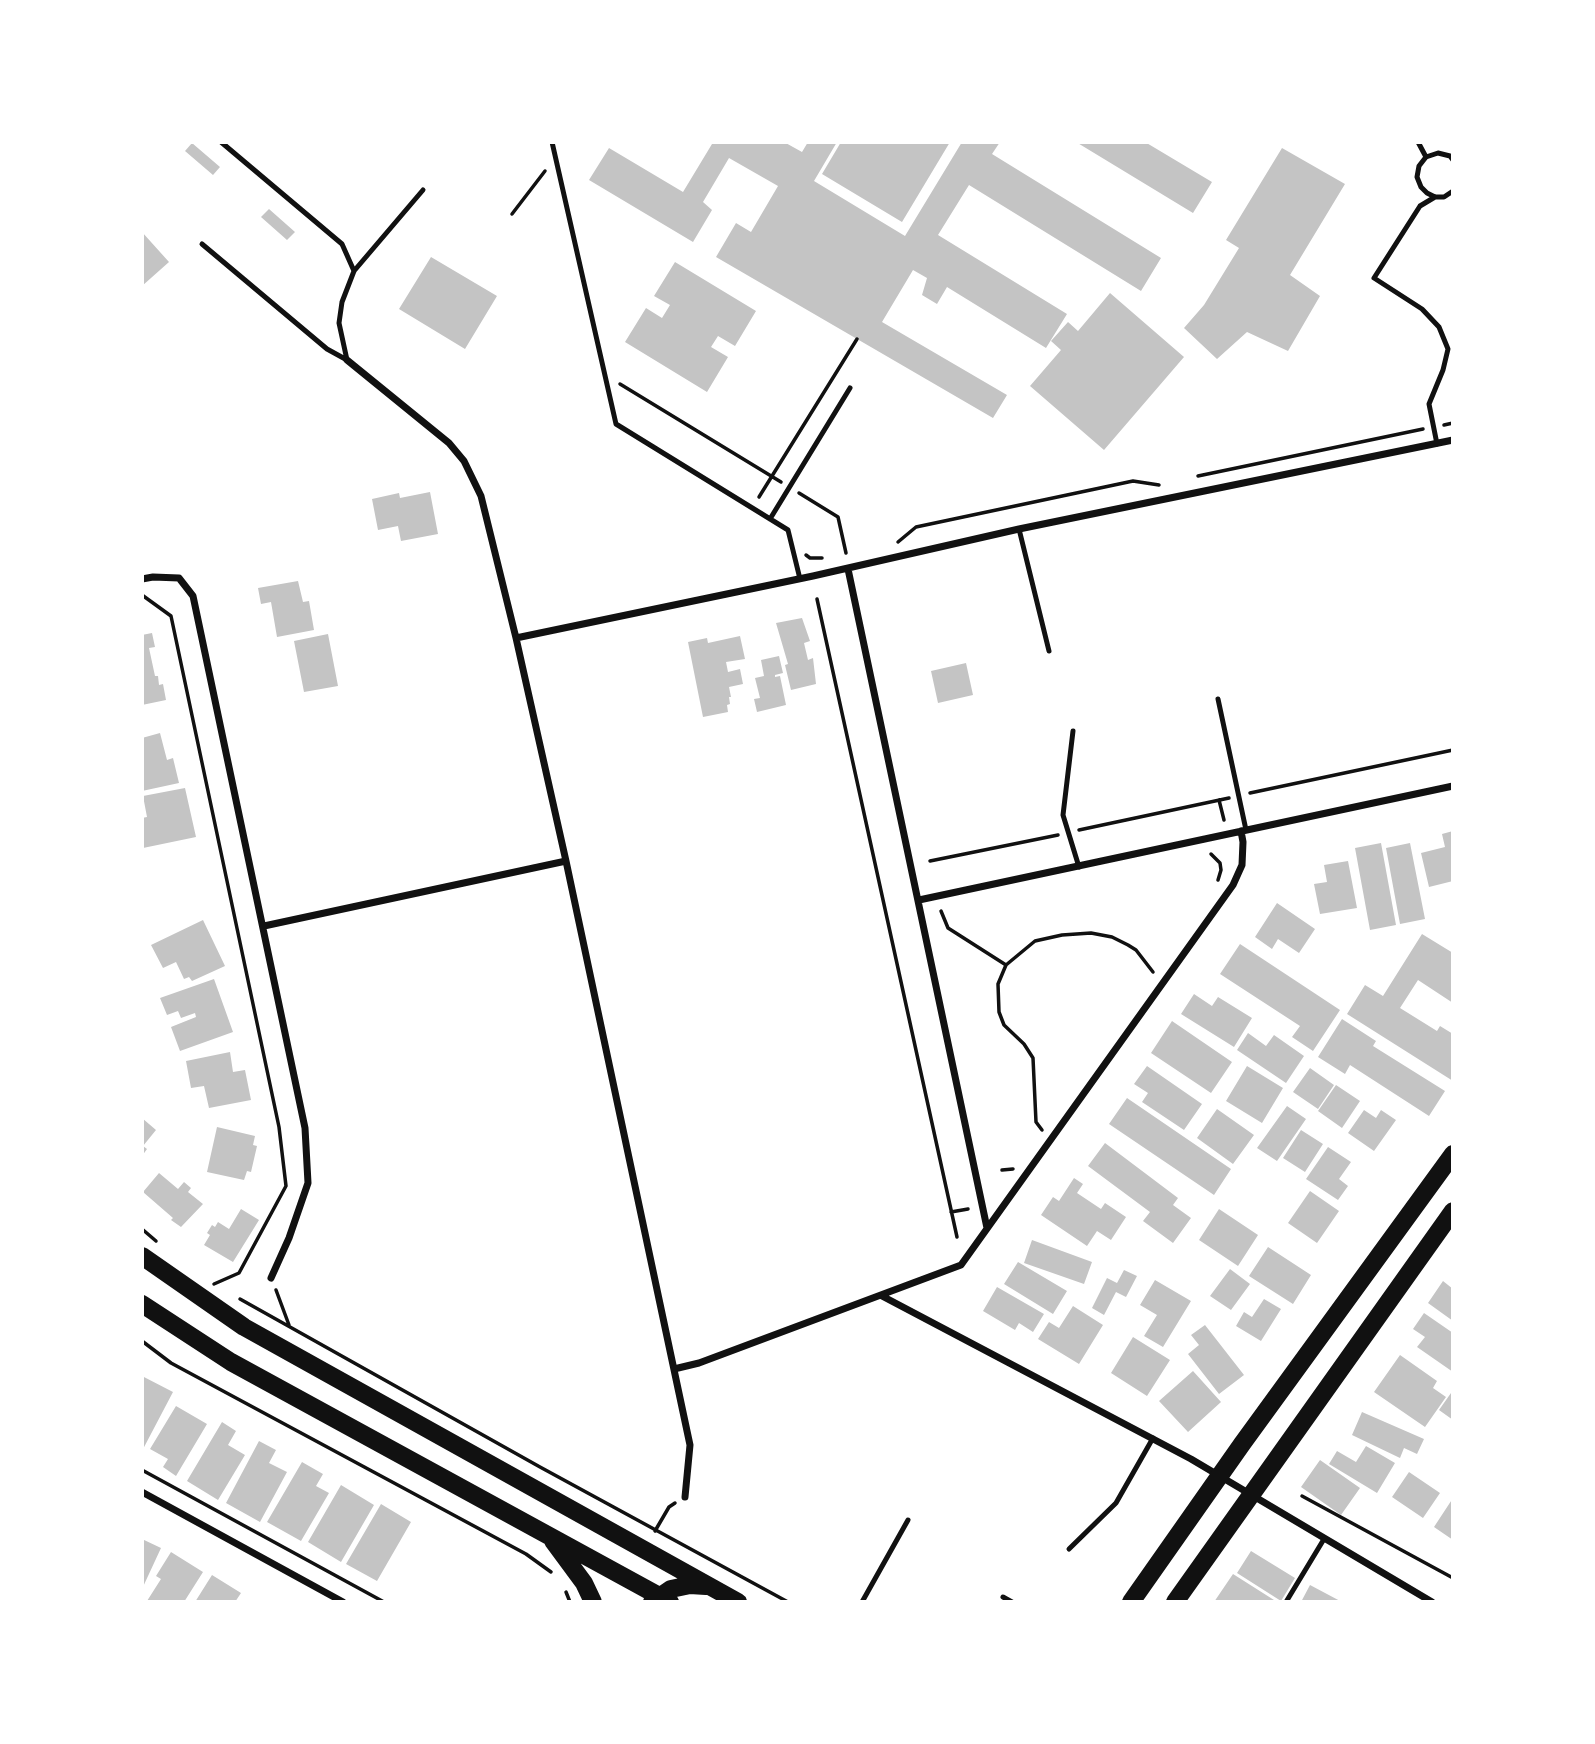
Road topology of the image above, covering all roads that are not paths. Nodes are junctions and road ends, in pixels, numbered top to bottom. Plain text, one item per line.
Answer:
1 (221, 142) edge
2 (552, 142) edge
3 (1418, 142) edge
4 (1426, 157) junction
5 (1453, 160) edge
6 (1421, 187) junction
7 (423, 190) dead end
8 (1453, 192) edge
9 (1435, 197) junction
10 (1420, 206) junction
11 (202, 244) dead end
12 (354, 271) junction
13 (346, 360) junction
14 (850, 388) dead end
15 (1453, 440) edge
16 (1437, 444) junction
17 (770, 519) junction
18 (1019, 528) junction
19 (848, 569) junction
20 (142, 579) edge
21 (800, 579) junction
22 (516, 638) junction
23 (1049, 651) dead end
24 (1218, 699) dead end
25 (1073, 731) dead end
26 (1453, 786) edge
27 (1243, 831) junction
28 (566, 861) junction
29 (1079, 867) junction
30 (919, 900) junction
31 (264, 926) junction
32 (1453, 1154) edge
33 (1453, 1210) edge
34 (987, 1228) junction
35 (142, 1256) edge
36 (271, 1278) road end
37 (882, 1296) junction
38 (142, 1304) edge
39 (674, 1369) junction
40 (1153, 1438) junction
41 (1219, 1476) junction
42 (142, 1492) edge
43 (1250, 1495) junction
44 (685, 1496) road end
45 (908, 1520) dead end
46 (551, 1537) junction
47 (1324, 1539) junction
48 (652, 1546) junction
49 (1069, 1549) dead end
50 (710, 1587) junction
51 (1003, 1597) dead end
52 (664, 1599) edge
53 (1428, 1601) edge
54 (343, 1602) edge
55 (593, 1602) edge
56 (738, 1602) edge
57 (862, 1602) edge
58 (1012, 1602) edge
59 (1131, 1602) edge
60 (1175, 1602) edge
61 (1286, 1602) edge

1 - 12 lane
2 - 17 lane
3 - 4 lane
4 - 5 lane
4 - 6 lane
6 - 9 lane
6 - 10 lane
7 - 12 lane
8 - 9 lane
9 - 10 lane
10 - 16 lane
11 - 13 lane
12 - 13 lane
13 - 22 street
14 - 17 lane
15 - 16 street
16 - 18 street
17 - 21 lane
18 - 19 street
18 - 23 lane
19 - 21 street
19 - 30 street
20 - 31 street
21 - 22 street
22 - 28 street
24 - 27 lane
25 - 29 lane
26 - 27 street
27 - 29 street
27 - 34 street
28 - 31 street
28 - 39 street
29 - 30 street
30 - 34 street
31 - 36 street
32 - 41 main road
33 - 43 main road
34 - 37 street
35 - 48 main road
37 - 39 street
37 - 40 street
38 - 46 main road
39 - 44 street
40 - 41 street
40 - 49 lane
41 - 43 street
41 - 59 main road
42 - 54 street
43 - 47 street
43 - 60 main road
45 - 57 lane
46 - 52 main road
46 - 55 main road
47 - 53 street
47 - 61 lane
48 - 50 main road
48 - 52 main road
50 - 52 main road
50 - 56 main road
51 - 58 lane

